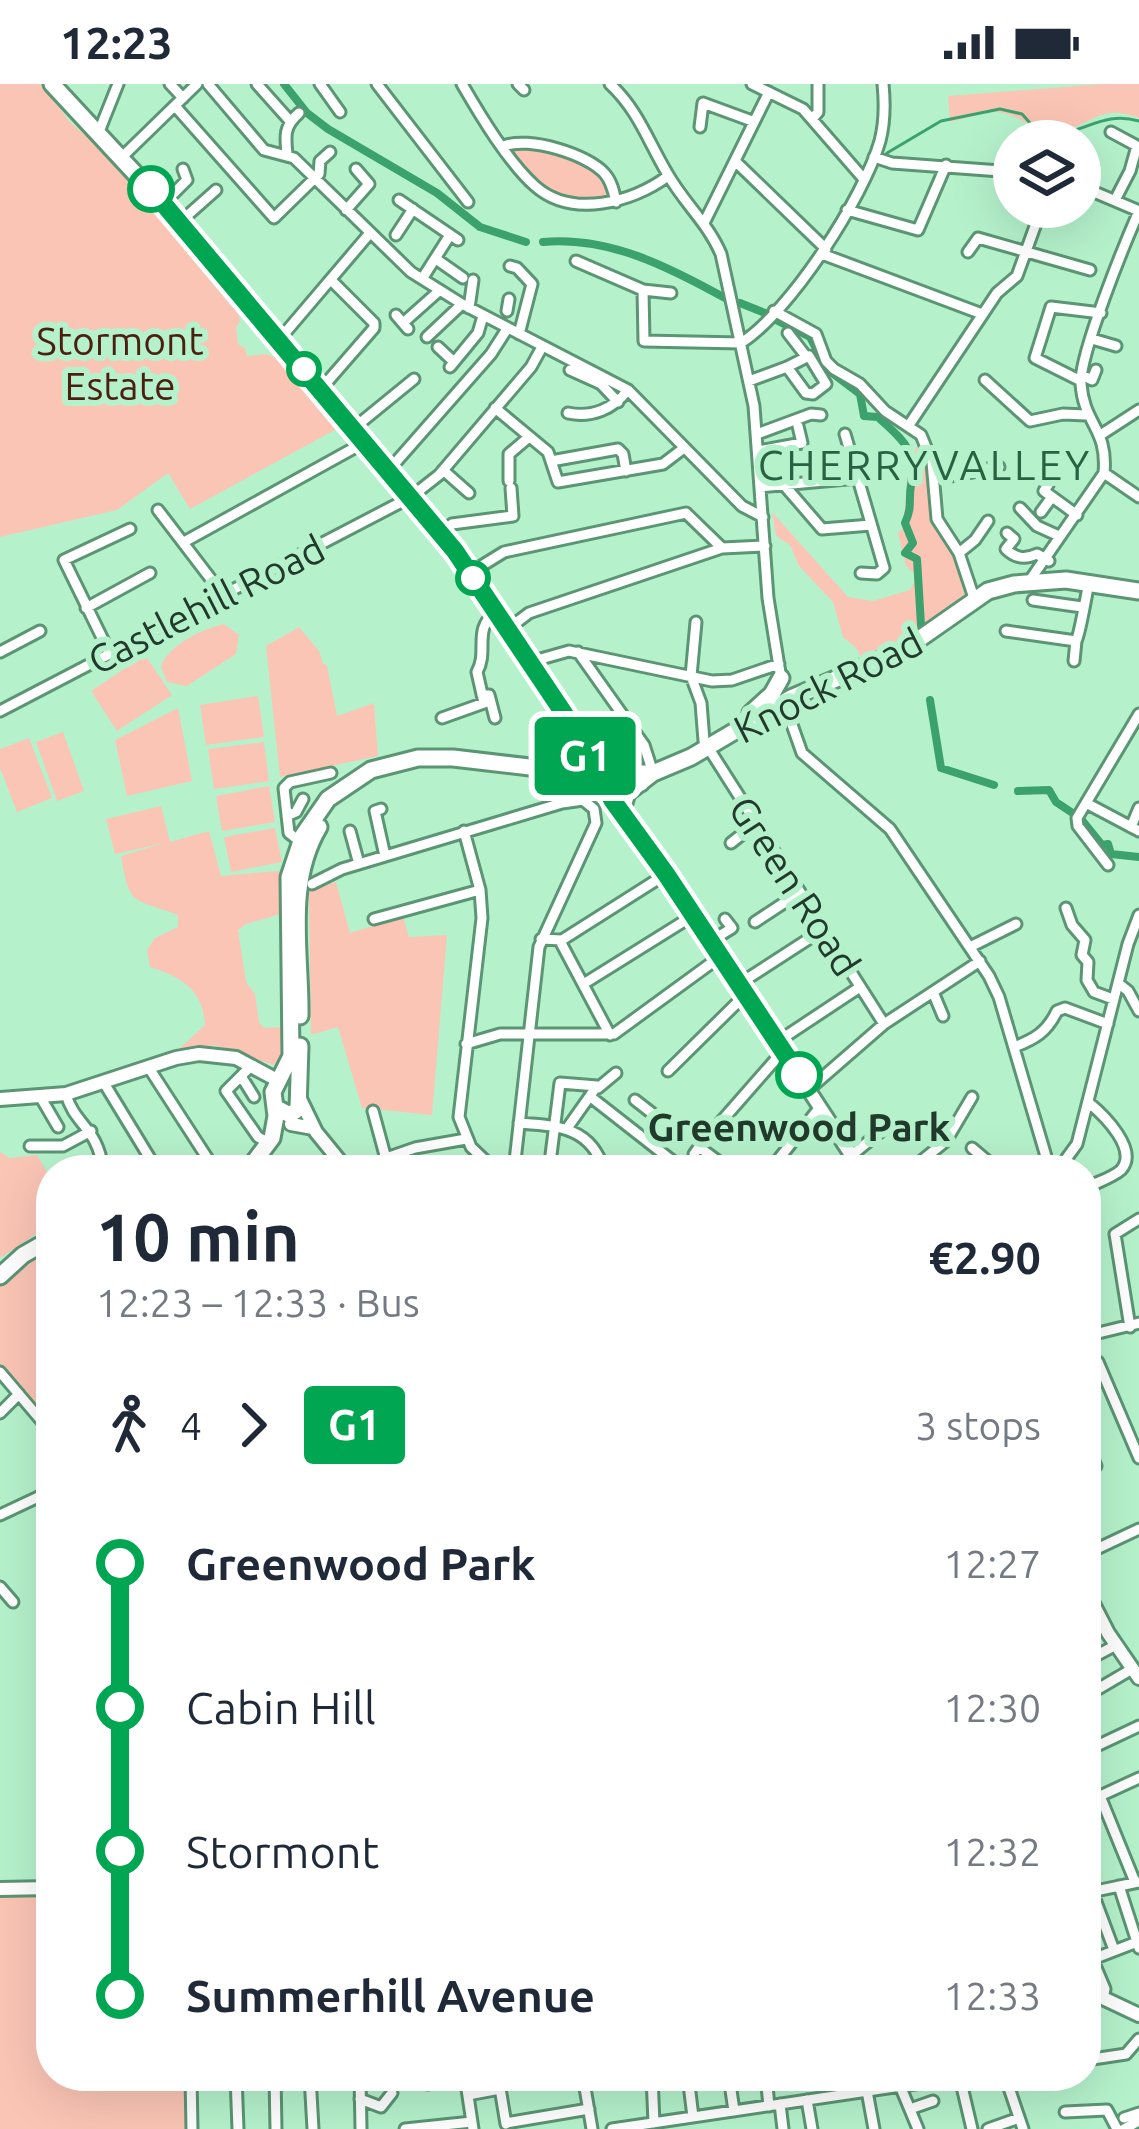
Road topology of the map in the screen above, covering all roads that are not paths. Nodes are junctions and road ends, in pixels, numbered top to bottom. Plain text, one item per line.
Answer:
1 (52, 84) edge
2 (118, 84) edge
3 (170, 84) edge
4 (197, 84) edge
5 (208, 84) edge
6 (320, 84) edge
7 (377, 84) edge
8 (462, 84) edge
9 (610, 84) edge
10 (752, 84) edge
11 (818, 84) edge
12 (883, 84) edge
13 (255, 85) edge
14 (622, 88) edge
15 (769, 92) junction
16 (179, 102) junction
17 (340, 112) dead end
18 (299, 113) dead end
19 (813, 118) junction
20 (752, 121) junction
21 (290, 122) junction
22 (700, 127) dead end
23 (1112, 132) dead end
24 (98, 134) junction
25 (504, 146) junction
26 (330, 152) dead end
27 (287, 154) junction
28 (874, 157) junction
29 (121, 158) junction
30 (736, 162) junction
31 (946, 165) junction
32 (356, 169) dead end
33 (993, 170) edge
34 (668, 176) junction
35 (188, 178) dead end
36 (862, 178) junction
37 (314, 180) junction
38 (216, 190) dead end
39 (1101, 194) edge
40 (399, 200) dead end
41 (1115, 200) junction
42 (468, 202) dead end
43 (616, 202) junction
44 (164, 203) junction
45 (413, 209) junction
46 (346, 210) junction
47 (847, 210) junction
48 (1139, 211) edge
49 (181, 222) junction
50 (704, 223) junction
51 (1035, 228) edge
52 (370, 233) junction
53 (400, 234) dead end
54 (824, 251) junction
55 (968, 252) dead end
56 (1027, 253) junction
57 (436, 259) junction
58 (577, 261) dead end
59 (509, 264) dead end
60 (1090, 270) dead end
61 (422, 279) junction
62 (331, 280) junction
63 (440, 290) junction
64 (643, 290) junction
65 (671, 292) dead end
66 (508, 305) dead end
67 (466, 306) junction
68 (524, 308) junction
69 (774, 310) junction
70 (982, 314) junction
71 (1101, 314) junction
72 (467, 321) dead end
73 (481, 321) junction
74 (402, 322) dead end
75 (507, 328) junction
76 (788, 333) dead end
77 (519, 334) junction
78 (1092, 339) junction
79 (279, 340) junction
80 (1116, 346) dead end
81 (542, 347) junction
82 (742, 347) junction
83 (805, 356) junction
84 (788, 367) junction
85 (570, 370) dead end
86 (414, 379) dead end
87 (1088, 379) junction
88 (986, 380) dead end
89 (749, 381) junction
90 (321, 389) junction
91 (628, 390) junction
92 (618, 402) junction
93 (496, 408) junction
94 (1139, 410) edge
95 (568, 413) dead end
96 (820, 415) dead end
97 (1086, 415) junction
98 (908, 425) junction
99 (798, 426) dead end
100 (757, 434) junction
101 (845, 434) dead end
102 (1102, 434) junction
103 (359, 435) junction
104 (529, 436) junction
105 (684, 448) junction
106 (758, 451) junction
107 (551, 461) junction
108 (999, 467) dead end
109 (389, 470) junction
110 (443, 470) junction
111 (626, 471) junction
112 (1104, 473) junction
113 (858, 478) junction
114 (934, 478) junction
115 (1049, 483) dead end
116 (784, 485) junction
117 (760, 487) junction
118 (469, 493) dead end
119 (411, 497) junction
120 (1052, 497) junction
121 (1139, 497) edge
122 (1020, 508) dead end
123 (160, 509) dead end
124 (1042, 512) dead end
125 (1077, 515) junction
126 (763, 517) junction
127 (988, 521) dead end
128 (871, 525) junction
129 (130, 529) dead end
130 (441, 533) junction
131 (1007, 533) dead end
132 (1059, 536) junction
133 (184, 542) junction
134 (764, 547) junction
135 (722, 548) junction
136 (959, 554) junction
137 (1047, 558) junction
138 (150, 573) dead end
139 (470, 573) junction
140 (861, 573) dead end
141 (1052, 581) junction
142 (1090, 581) junction
143 (1031, 591) junction
144 (1139, 591) edge
145 (223, 595) junction
146 (974, 598) junction
147 (1082, 607) junction
148 (86, 608) junction
149 (496, 612) junction
150 (696, 622) dead end
151 (508, 628) junction
152 (40, 631) dead end
153 (1006, 631) dead end
154 (1076, 641) junction
155 (0, 652) edge
156 (578, 652) junction
157 (110, 654) junction
158 (1073, 661) dead end
159 (530, 662) junction
160 (780, 671) junction
161 (692, 679) junction
162 (802, 693) junction
163 (482, 694) junction
164 (784, 702) junction
165 (0, 711) edge
166 (1139, 714) edge
167 (442, 718) dead end
168 (495, 718) dead end
169 (715, 743) junction
170 (523, 766) junction
171 (331, 773) dead end
172 (647, 778) junction
173 (604, 780) junction
174 (559, 785) junction
175 (302, 799) dead end
176 (1086, 803) junction
177 (1139, 808) edge
178 (381, 809) dead end
179 (287, 816) junction
180 (755, 824) junction
181 (1135, 829) edge
182 (350, 831) dead end
183 (464, 831) junction
184 (304, 844) junction
185 (729, 845) dead end
186 (650, 850) junction
187 (385, 856) junction
188 (334, 859) dead end
189 (359, 864) junction
190 (1108, 865) dead end
191 (666, 874) junction
192 (329, 875) junction
193 (312, 884) dead end
194 (480, 890) junction
195 (799, 893) junction
196 (1066, 908) dead end
197 (694, 915) junction
198 (1139, 915) edge
199 (374, 919) dead end
200 (725, 919) dead end
201 (755, 922) dead end
202 (1016, 924) dead end
203 (824, 929) junction
204 (716, 935) junction
205 (541, 939) junction
206 (560, 941) junction
207 (972, 946) junction
208 (1133, 946) edge
209 (721, 956) junction
210 (980, 961) junction
211 (585, 982) junction
212 (1118, 983) junction
213 (860, 987) junction
214 (743, 989) junction
215 (933, 992) junction
216 (1113, 999) junction
217 (1139, 1011) edge
218 (943, 1016) dead end
219 (884, 1024) junction
220 (1108, 1024) junction
221 (530, 1034) junction
222 (610, 1035) junction
223 (466, 1044) junction
224 (780, 1047) junction
225 (1014, 1047) junction
226 (255, 1067) junction
227 (149, 1068) junction
228 (668, 1071) dead end
229 (616, 1073) dead end
230 (241, 1076) junction
231 (104, 1083) junction
232 (808, 1090) junction
233 (277, 1091) junction
234 (595, 1093) junction
235 (66, 1094) junction
236 (254, 1097) dead end
237 (972, 1097) dead end
238 (41, 1098) junction
239 (0, 1099) edge
240 (636, 1099) dead end
241 (1088, 1102) junction
242 (820, 1107) junction
243 (296, 1110) junction
244 (373, 1111) dead end
245 (519, 1123) junction
246 (554, 1126) junction
247 (886, 1126) dead end
248 (58, 1127) dead end
249 (568, 1127) junction
250 (315, 1130) junction
251 (91, 1131) junction
252 (712, 1132) dead end
253 (466, 1139) junction
254 (649, 1141) junction
255 (269, 1143) junction
256 (30, 1147) dead end
257 (972, 1148) dead end
258 (694, 1154) dead end
259 (102, 1155) edge
260 (148, 1155) edge
261 (205, 1155) edge
262 (260, 1155) edge
263 (269, 1155) edge
264 (334, 1155) edge
265 (387, 1155) edge
266 (394, 1155) edge
267 (481, 1155) edge
268 (516, 1155) edge
269 (553, 1155) edge
270 (597, 1155) edge
271 (661, 1155) edge
272 (708, 1155) edge
273 (782, 1155) edge
274 (852, 1155) joint
275 (929, 1155) edge
276 (980, 1155) edge
277 (1049, 1155) edge
278 (1067, 1155) edge
279 (1101, 1180) edge
280 (1139, 1220) edge
281 (36, 1244) edge
282 (36, 1246) edge
283 (0, 1264) edge
284 (0, 1276) edge
285 (1134, 1325) edge
286 (1101, 1332) edge
287 (1101, 1369) edge
288 (0, 1372) edge
289 (19, 1394) junction
290 (0, 1413) edge
291 (36, 1414) edge
292 (1139, 1458) edge
293 (36, 1498) edge
294 (0, 1515) edge
295 (1139, 1529) edge
296 (1101, 1547) edge
297 (0, 1587) edge
298 (13, 1602) dead end
299 (1101, 1618) edge
300 (1115, 1645) junction
301 (1101, 1653) edge
302 (1136, 1674) edge
303 (1101, 1689) edge
304 (1139, 1726) edge
305 (1101, 1743) edge
306 (1139, 1778) edge
307 (1101, 1796) edge
308 (1101, 1798) edge
309 (1137, 1882) edge
310 (1119, 1886) junction
311 (0, 1888) edge
312 (36, 1888) edge
313 (1101, 1890) edge
314 (1101, 1919) edge
315 (1138, 1945) edge
316 (1114, 1950) junction
317 (1101, 1956) edge
318 (1101, 1978) edge
319 (1103, 1998) joint
320 (1139, 2015) edge
321 (1139, 2039) edge
322 (1101, 2058) edge
323 (191, 2091) edge
324 (237, 2091) edge
325 (275, 2091) edge
326 (311, 2091) edge
327 (360, 2091) edge
328 (467, 2091) edge
329 (489, 2091) edge
330 (500, 2091) edge
331 (586, 2091) edge
332 (653, 2091) edge
333 (688, 2091) edge
334 (731, 2091) edge
335 (770, 2091) edge
336 (867, 2091) joint
337 (902, 2091) edge
338 (966, 2091) edge
339 (1010, 2091) edge
340 (468, 2095) junction
341 (360, 2098) junction
342 (393, 2098) dead end
343 (807, 2100) junction
344 (933, 2101) dead end
345 (774, 2105) junction
346 (589, 2109) junction
347 (910, 2109) junction
348 (733, 2111) junction
349 (1064, 2112) dead end
350 (1139, 2117) edge
351 (687, 2122) edge
352 (654, 2123) junction
353 (1021, 2124) edge
354 (472, 2125) edge
355 (506, 2126) edge
356 (734, 2126) edge
357 (1122, 2126) edge
358 (630, 2128) edge
359 (192, 2129) edge
360 (238, 2129) edge
361 (276, 2129) edge
362 (313, 2129) edge
363 (361, 2129) edge
364 (405, 2129) edge
365 (592, 2129) edge
366 (612, 2129) edge
367 (783, 2129) edge
368 (812, 2129) edge
369 (874, 2129) edge
370 (918, 2129) edge
371 (972, 2129) edge
372 (988, 2129) edge

1 - 24 highway
2 - 24 street
3 - 16 street
4 - 16 street
5 - 27 street
6 - 17 street
7 - 42 street
8 - 25 street
9 - 14 street
10 - 15 street
11 - 19 street
12 - 28 street
13 - 21 street
14 - 34 street
15 - 19 street
15 - 20 street
16 - 29 street
16 - 37 street
18 - 21 street
19 - 36 street
20 - 22 street
20 - 30 street
21 - 27 street
23 - 41 street
24 - 29 highway
25 - 43 street
25 - 43 street
26 - 37 street
27 - 37 street
28 - 31 street
28 - 36 street
29 - 44 highway
30 - 50 street
30 - 54 street
31 - 33 street
31 - 47 street
32 - 46 street
34 - 43 street
34 - 50 street
35 - 44 street
36 - 47 street
37 - 46 street
38 - 49 street
39 - 41 street
40 - 45 street
41 - 48 street
44 - 49 highway
45 - 53 street
45 - 57 street
46 - 52 street
47 - 54 street
48 - 71 street
49 - 79 highway
50 - 82 street
51 - 56 street
52 - 61 street
52 - 62 street
54 - 69 street
54 - 70 street
55 - 56 street
56 - 60 street
56 - 70 street
57 - 61 street
57 - 67 street
58 - 64 street
59 - 68 street
61 - 63 street
62 - 79 street
62 - 90 street
63 - 67 street
63 - 74 street
64 - 65 street
64 - 82 street
66 - 68 street
67 - 73 street
67 - 73 street
68 - 77 street
69 - 82 street
69 - 98 street
70 - 98 street
71 - 78 street
71 - 87 street
72 - 73 street
73 - 75 street
75 - 77 street
75 - 109 street
76 - 83 street
77 - 81 street
78 - 80 street
78 - 87 street
79 - 90 highway
81 - 91 street
81 - 93 street, Castlehill Road
82 - 89 street
83 - 84 street
83 - 84 street
84 - 89 street
85 - 92 street
86 - 103 street
87 - 97 street
88 - 97 street
89 - 100 street
90 - 103 highway
91 - 92 street
91 - 105 street
92 - 95 street
93 - 104 street
93 - 110 street, Castlehill Road
94 - 102 street
96 - 100 street
97 - 102 street
98 - 114 street
99 - 106 street
100 - 106 street
101 - 113 street
102 - 112 street
103 - 109 highway
103 - 133 street
104 - 107 street
104 - 130 street
105 - 111 street
105 - 126 street
106 - 117 street
107 - 111 street
107 - 111 street
108 - 114 street
109 - 119 highway
110 - 118 street
110 - 119 street, Castlehill Road
112 - 121 street
112 - 125 street
113 - 116 street
113 - 128 street
114 - 136 street
115 - 120 street
116 - 117 street
116 - 128 street
117 - 126 street
119 - 130 highway
119 - 145 street, Castlehill Road
120 - 124 street
120 - 125 street
122 - 132 street
123 - 133 street
125 - 132 street
126 - 134 street
127 - 136 street
128 - 140 street
129 - 148 street
130 - 139 highway
131 - 137 street
132 - 137 street
133 - 145 street
134 - 135 street
134 - 160 street
135 - 139 street
135 - 151 street
136 - 146 street
137 - 141 street
137 - 143 street
138 - 148 street
139 - 149 highway
141 - 142 highway, Knock Road
141 - 143 highway, Knock Road
142 - 144 highway, Knock Road
142 - 147 street
143 - 146 highway, Knock Road
143 - 147 street
145 - 157 street, Castlehill Road
146 - 162 highway, Knock Road
147 - 154 street
148 - 157 street
149 - 151 highway
149 - 163 street
150 - 161 street
151 - 159 highway
152 - 155 street
153 - 154 street
154 - 158 street
156 - 159 street
156 - 161 street
156 - 172 street
157 - 165 street, Castlehill Road
159 - 173 highway
160 - 161 street
160 - 162 street
160 - 164 street
160 - 169 highway
161 - 169 street
162 - 164 highway, Knock Road
163 - 167 street
163 - 168 street
164 - 169 highway, Knock Road
164 - 207 street
166 - 176 street
169 - 172 highway, Knock Road
169 - 180 street, Green Road
170 - 173 highway
170 - 174 highway
170 - 184 highway
171 - 179 street
172 - 173 highway, Knock Road
172 - 173 highway
173 - 174 highway
173 - 186 main road
173 - 186 main road
174 - 183 street
174 - 184 highway
174 - 205 street
175 - 179 street
176 - 181 street
176 - 190 street
177 - 181 street
178 - 187 street
179 - 184 street
180 - 185 street
180 - 195 street, Green Road
182 - 189 street
183 - 187 street
183 - 194 street
184 - 233 highway
184 - 243 highway
186 - 191 main road
187 - 189 street
188 - 192 street
189 - 192 street
191 - 197 main road
191 - 206 street
192 - 193 street
194 - 199 street
194 - 223 street
195 - 201 street
195 - 203 street, Green Road
196 - 216 street
197 - 204 main road
197 - 211 street
198 - 208 street
200 - 204 street
202 - 207 street
203 - 213 street, Green Road
203 - 214 street
204 - 209 main road
205 - 206 street
205 - 221 street
206 - 211 street
207 - 210 street
208 - 212 street
209 - 214 main road
209 - 222 street
210 - 215 street
210 - 225 street
211 - 222 street
212 - 216 street
212 - 217 street
213 - 219 street, Green Road
213 - 224 street
214 - 224 main road
214 - 228 street
215 - 218 street
215 - 219 street
216 - 220 street
219 - 232 street
220 - 225 street
220 - 241 street
221 - 222 street
221 - 223 street
221 - 245 street
223 - 253 street
224 - 232 main road
224 - 252 street
225 - 277 street
226 - 227 main road
226 - 230 street
226 - 233 main road
227 - 231 main road
227 - 261 street
229 - 234 street
230 - 236 street
230 - 255 street
231 - 235 main road
231 - 260 street
232 - 242 main road
233 - 243 highway
233 - 243 highway
233 - 255 highway
234 - 246 street
234 - 249 street
234 - 254 street
235 - 238 main road
235 - 251 street
237 - 275 street
238 - 239 main road
238 - 248 street
240 - 254 street
241 - 278 street
241 - 279 street
242 - 273 street
242 - 274 main road
243 - 250 main road
243 - 250 main road
243 - 263 highway
244 - 265 street
245 - 246 street
245 - 268 street
246 - 249 street
246 - 269 street
247 - 274 street
249 - 270 street
250 - 264 main road
251 - 256 street
251 - 259 street
253 - 266 street
253 - 267 street
254 - 271 street
255 - 262 highway
257 - 276 street
258 - 272 street
280 - 285 street
281 - 283 highway
282 - 284 highway
285 - 286 street
287 - 292 street
288 - 289 street
289 - 290 street
289 - 291 street
293 - 294 street
295 - 296 street
297 - 298 street
299 - 300 main road
300 - 301 street
300 - 302 main road
302 - 303 street
304 - 305 street
306 - 307 street
308 - 309 street
309 - 310 street
310 - 313 street
310 - 315 street
311 - 312 main road
314 - 316 street
315 - 316 street
316 - 317 street
318 - 319 street
319 - 320 main road
321 - 322 street
323 - 359 street
324 - 360 street
325 - 361 street
326 - 362 street
327 - 341 street
328 - 340 street
329 - 340 street
330 - 355 street
331 - 346 street
332 - 352 street
333 - 351 street
334 - 348 street
335 - 345 street
336 - 343 street
336 - 369 street
337 - 347 street
338 - 371 street
339 - 353 street
340 - 354 street
341 - 342 street
341 - 363 street
343 - 345 street
343 - 368 street
344 - 347 street
345 - 348 street
345 - 367 street
346 - 355 street
346 - 365 street
347 - 370 street
348 - 351 street
348 - 356 street
349 - 357 street
350 - 357 street
351 - 352 street
352 - 358 street
353 - 372 street
354 - 364 street
358 - 366 street

